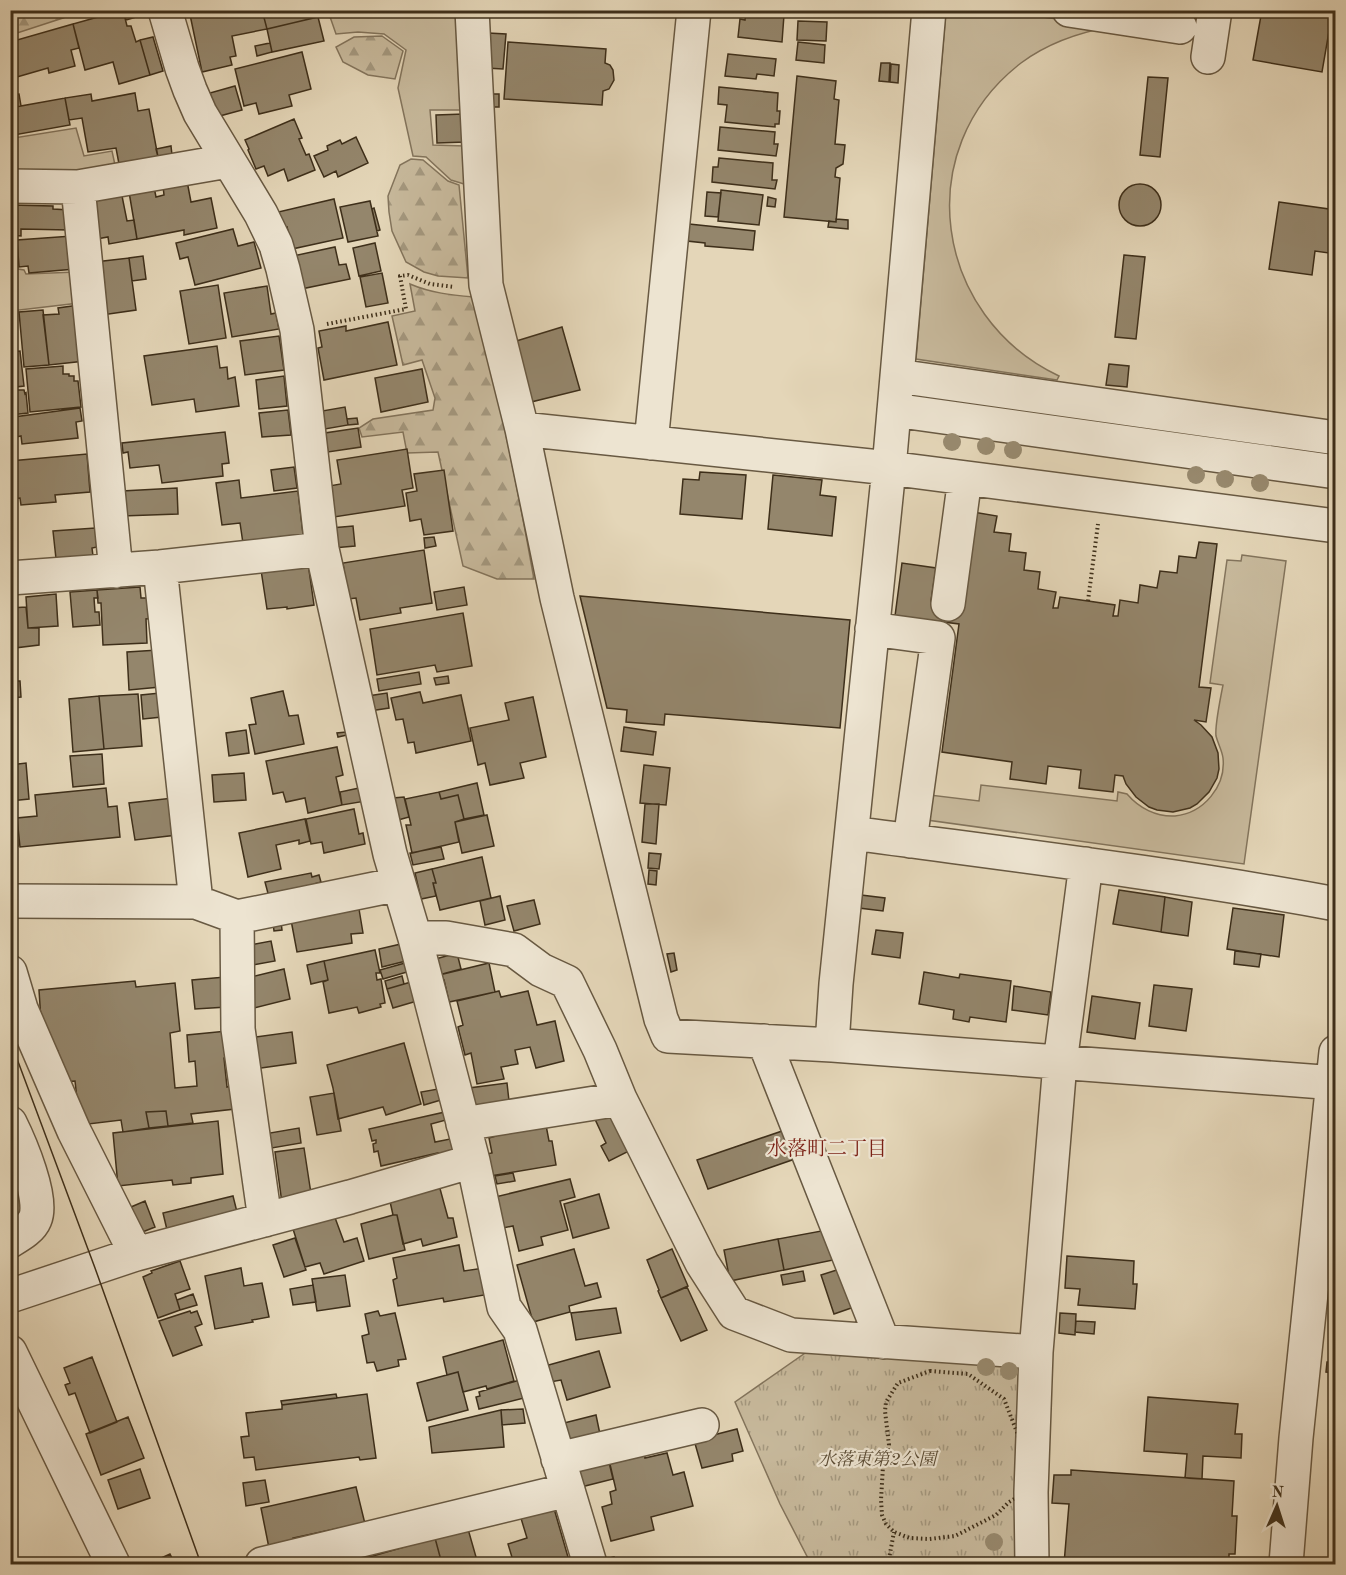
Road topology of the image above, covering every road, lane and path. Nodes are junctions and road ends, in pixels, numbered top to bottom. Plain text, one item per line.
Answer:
1 (165, 10) edge
2 (472, 10) edge
3 (694, 10) edge
4 (929, 10) edge
5 (1069, 10) edge
6 (1215, 10) edge
7 (1180, 27) dead end
8 (1208, 57) dead end
9 (228, 161) junction
10 (10, 186) edge
11 (78, 187) junction
12 (477, 286) junction
13 (306, 328) junction
14 (897, 376) junction
15 (894, 410) junction
16 (522, 429) junction
17 (1335, 438) edge
18 (651, 443) junction
19 (889, 468) junction
20 (1335, 472) edge
21 (965, 478) junction
22 (1099, 517) dead end
23 (1335, 526) edge
24 (322, 549) junction
25 (160, 567) junction
26 (116, 571) junction
27 (10, 578) edge
28 (1088, 601) dead end
29 (944, 621) junction
30 (872, 629) junction
31 (852, 833) junction
32 (910, 841) junction
33 (1086, 864) junction
34 (399, 884) junction
35 (10, 901) edge
36 (196, 902) junction
37 (1335, 904) edge
38 (237, 918) junction
39 (415, 938) junction
40 (10, 972) edge
41 (764, 1041) junction
42 (832, 1045) junction
43 (1060, 1063) junction
44 (1334, 1072) edge
45 (620, 1099) junction
46 (10, 1123) edge
47 (463, 1124) junction
48 (473, 1161) junction
49 (265, 1220) junction
50 (10, 1241) edge
51 (136, 1254) junction
52 (10, 1296) edge
53 (884, 1342) junction
54 (1036, 1353) junction
55 (14, 1365) edge
56 (702, 1425) dead end
57 (558, 1459) junction
58 (568, 1490) junction
59 (894, 1532) junction
60 (262, 1563) edge
61 (113, 1564) edge
62 (590, 1564) edge
63 (888, 1564) edge
64 (1032, 1564) edge
65 (1286, 1564) edge

1 - 9 street
2 - 12 street
3 - 18 street
4 - 14 street
5 - 7 street
6 - 8 street
9 - 11 street
9 - 13 street
10 - 11 street
11 - 26 street
12 - 13 path
12 - 16 street
13 - 24 street
14 - 15 street
14 - 17 street
15 - 19 street
15 - 20 street
16 - 18 street
16 - 41 street
18 - 19 street
19 - 21 street
19 - 30 street
21 - 23 street
21 - 29 street
22 - 28 path
24 - 25 street
24 - 34 street
25 - 26 street
25 - 36 street
26 - 27 street
29 - 30 street
29 - 32 street
30 - 31 street
31 - 32 street
31 - 42 street
32 - 33 street
33 - 37 street
33 - 43 street
34 - 38 street
34 - 39 street
35 - 36 street
36 - 38 street
38 - 49 street
39 - 45 street
39 - 47 street
40 - 51 street
41 - 42 street
41 - 53 street
42 - 43 street
43 - 44 street
43 - 54 street
44 - 65 street
45 - 47 street
45 - 53 street
46 - 50 street
47 - 48 street
48 - 49 street
48 - 57 street
49 - 51 street
51 - 52 street
53 - 54 street
54 - 64 street
55 - 61 street
56 - 57 street
57 - 58 street
58 - 60 street
58 - 62 street
59 - 59 path
59 - 63 path

